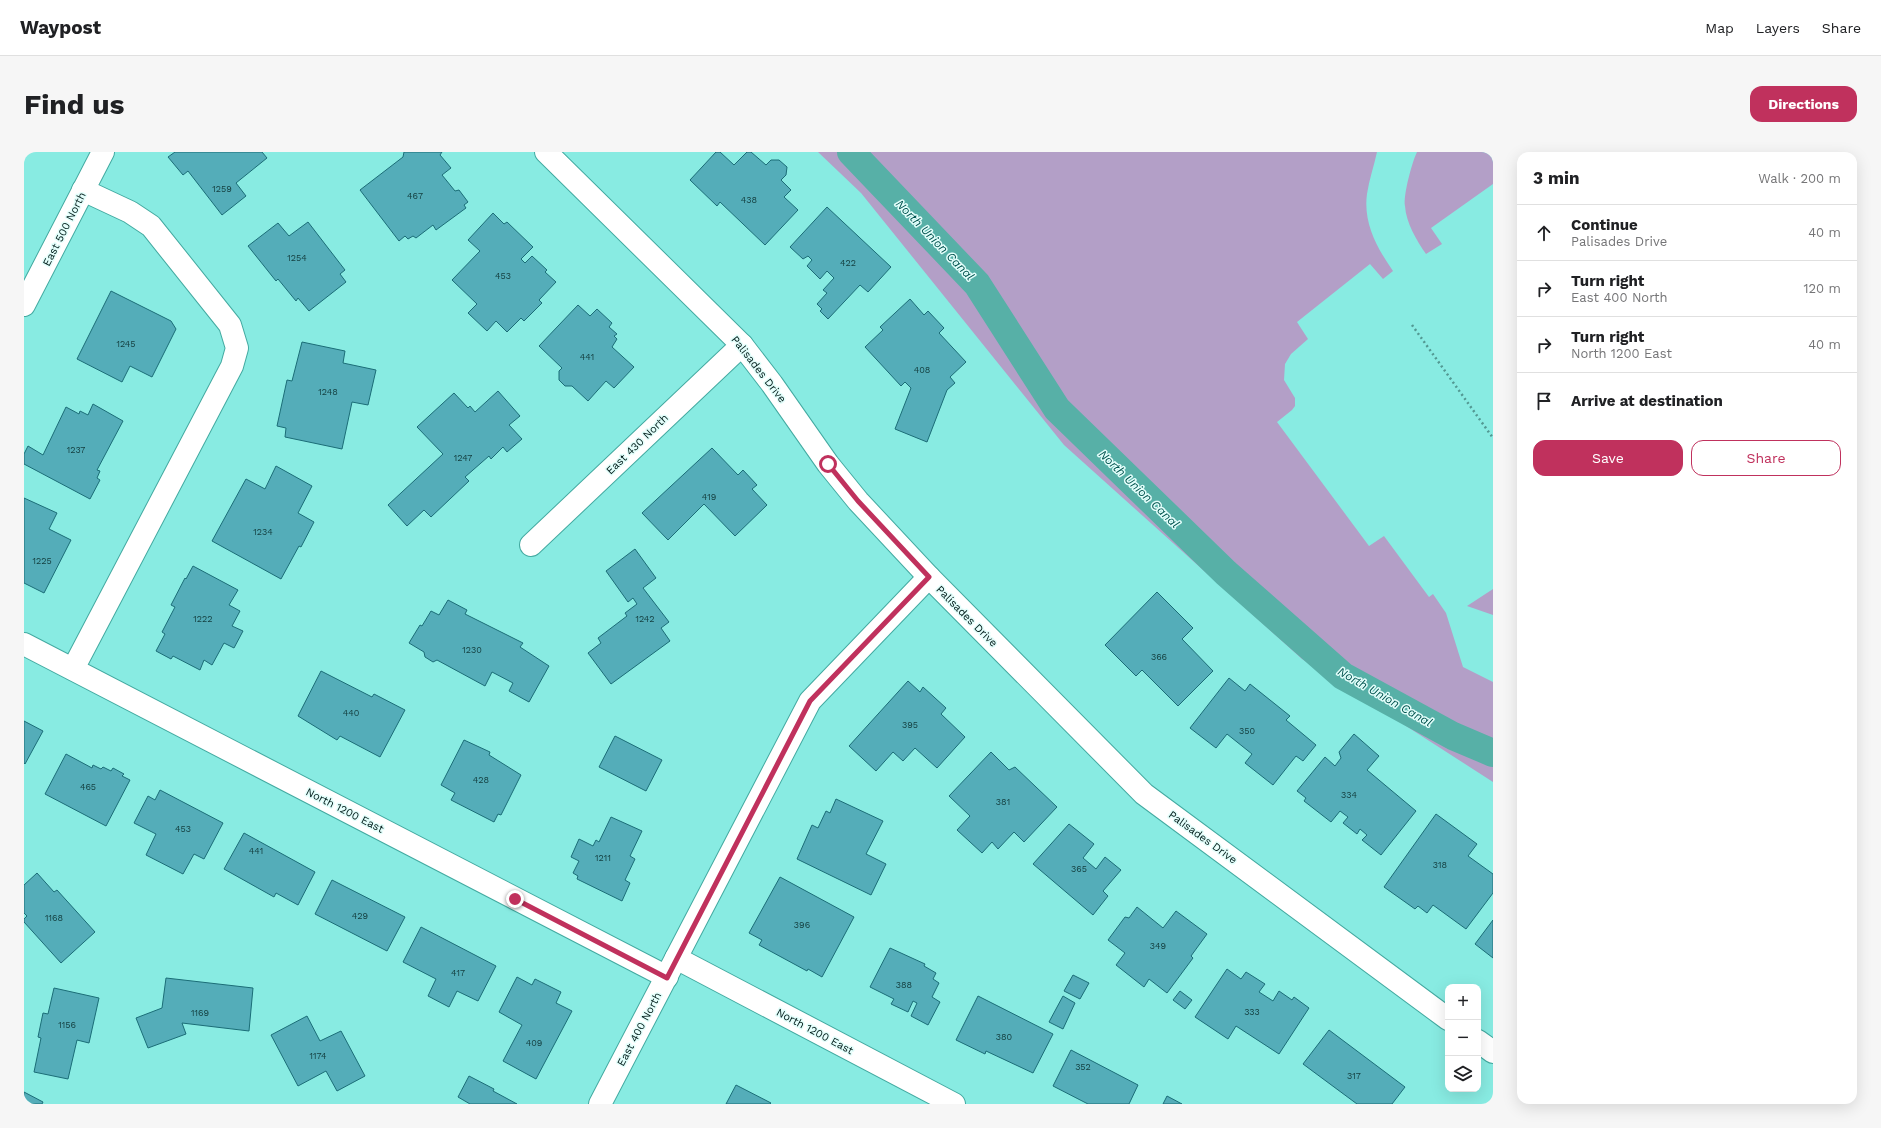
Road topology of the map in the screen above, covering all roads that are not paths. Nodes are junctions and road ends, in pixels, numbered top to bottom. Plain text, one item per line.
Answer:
1 (103, 152) edge
2 (546, 152) edge
3 (84, 190) junction
4 (24, 305) edge
5 (742, 345) junction
6 (531, 544) dead end
7 (929, 577) junction
8 (24, 644) edge
9 (73, 669) junction
10 (676, 958) junction
11 (667, 978) junction
12 (1445, 1017) edge
13 (1481, 1043) edge
14 (1493, 1052) edge
15 (600, 1104) edge
16 (954, 1104) edge

1 - 3 street, East 500 North
2 - 5 street, Palisades Drive
3 - 4 street, East 500 North
3 - 9 street
5 - 6 street, East 430 North
5 - 7 street, Palisades Drive
7 - 10 street, East 400 North
7 - 12 street, Palisades Drive
8 - 9 street, North 1200 East
9 - 11 street, North 1200 East
10 - 11 street, East 400 North
10 - 16 street, North 1200 East
11 - 15 street, East 400 North
13 - 14 street

